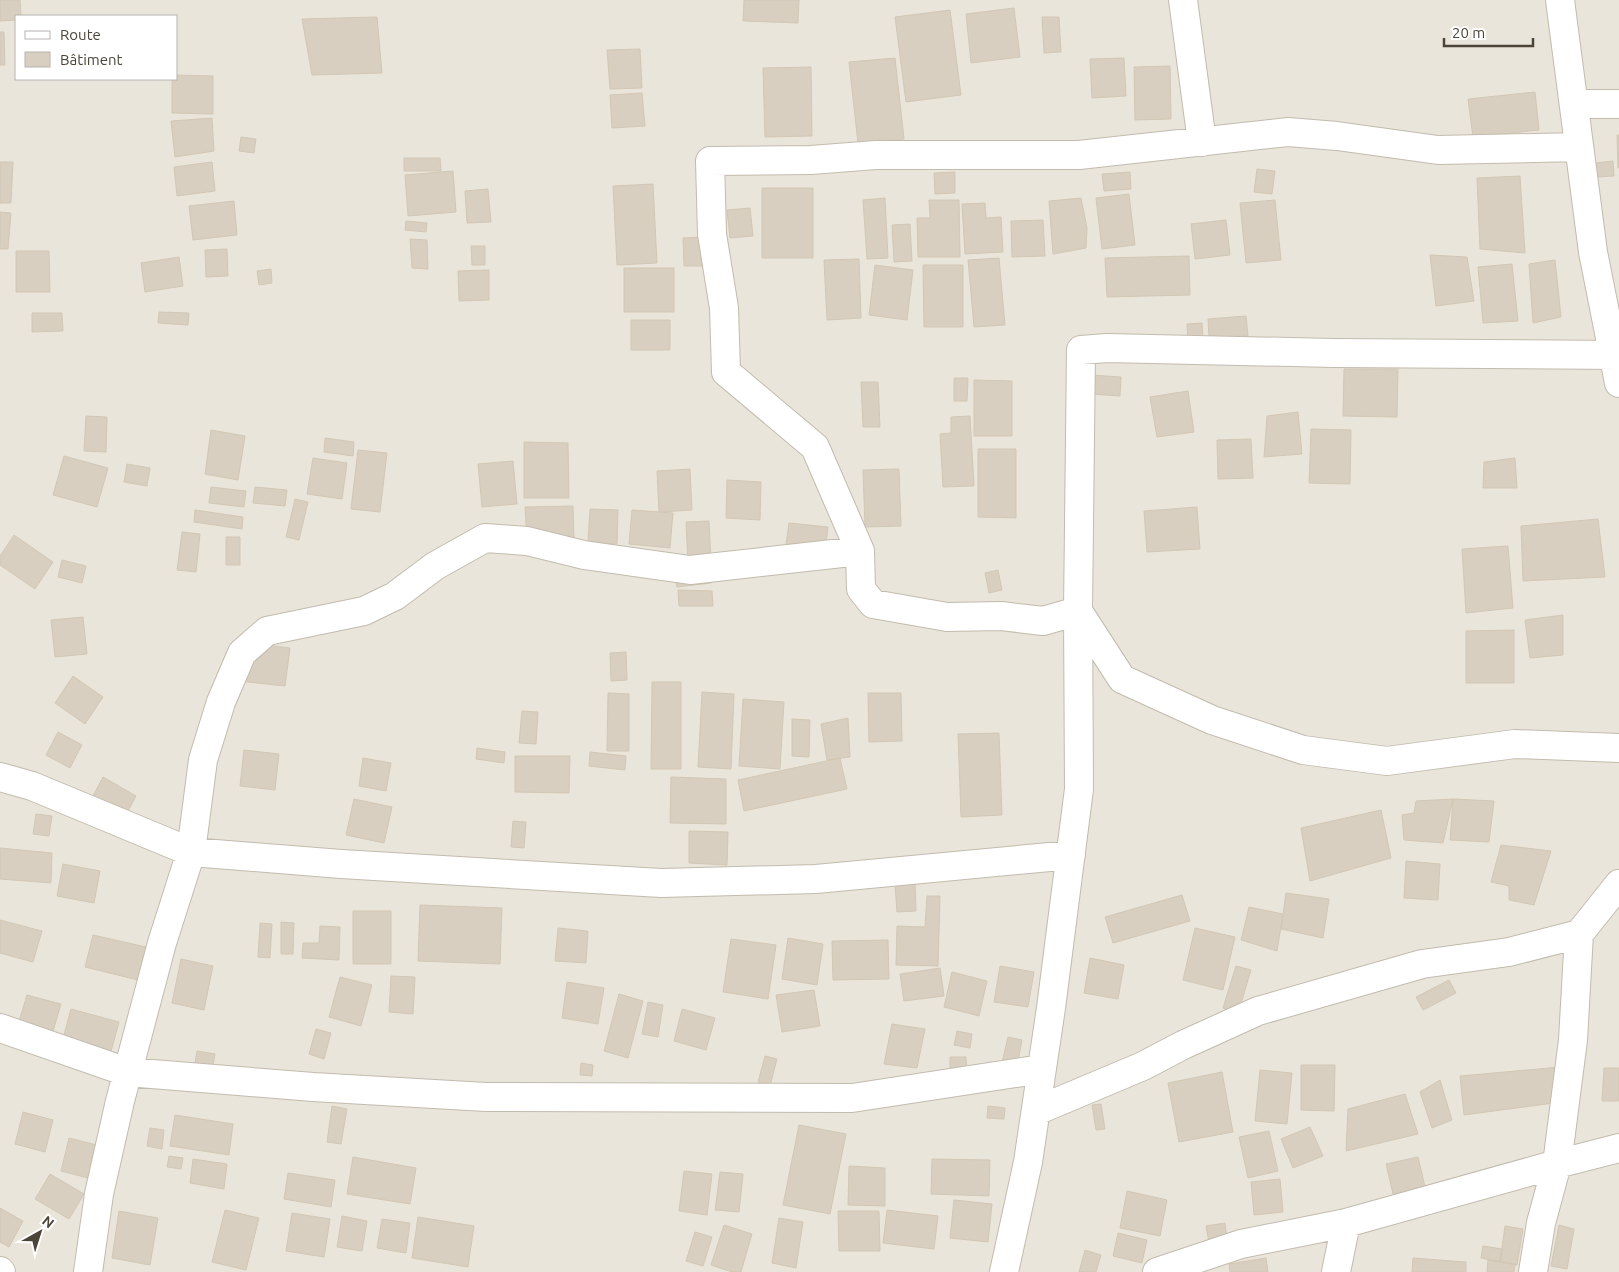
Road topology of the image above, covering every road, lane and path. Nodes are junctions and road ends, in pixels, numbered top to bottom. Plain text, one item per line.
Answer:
1 (1183, 0) edge
2 (1560, 0) edge
3 (1575, 104) junction
4 (1619, 104) edge
5 (1202, 142) junction
6 (1579, 147) junction
7 (1617, 355) edge
8 (1619, 383) edge
9 (860, 551) junction
10 (1078, 611) junction
11 (1619, 748) edge
12 (0, 777) edge
13 (191, 852) junction
14 (1071, 855) junction
15 (1619, 884) edge
16 (1579, 934) junction
17 (0, 1028) edge
18 (1042, 1069) junction
19 (127, 1072) junction
20 (1036, 1112) junction
21 (1619, 1148) edge
22 (1557, 1164) junction
23 (1346, 1223) junction
24 (88, 1272) edge
25 (1004, 1272) edge
26 (1157, 1272) edge
27 (1336, 1272) edge
28 (1533, 1272) edge

1 - 5 street
2 - 3 street
3 - 4 street
3 - 6 street
5 - 6 street
5 - 9 street
6 - 7 street
7 - 8 street
7 - 10 street
9 - 10 street
9 - 13 street
10 - 11 street
10 - 14 street
12 - 13 street
13 - 14 street
13 - 19 street
14 - 18 street
15 - 16 street
16 - 20 street
16 - 22 street
17 - 19 street
18 - 19 street
18 - 20 street
19 - 24 street
20 - 25 street
21 - 22 street
22 - 23 street
22 - 28 street
23 - 26 street
23 - 27 street

